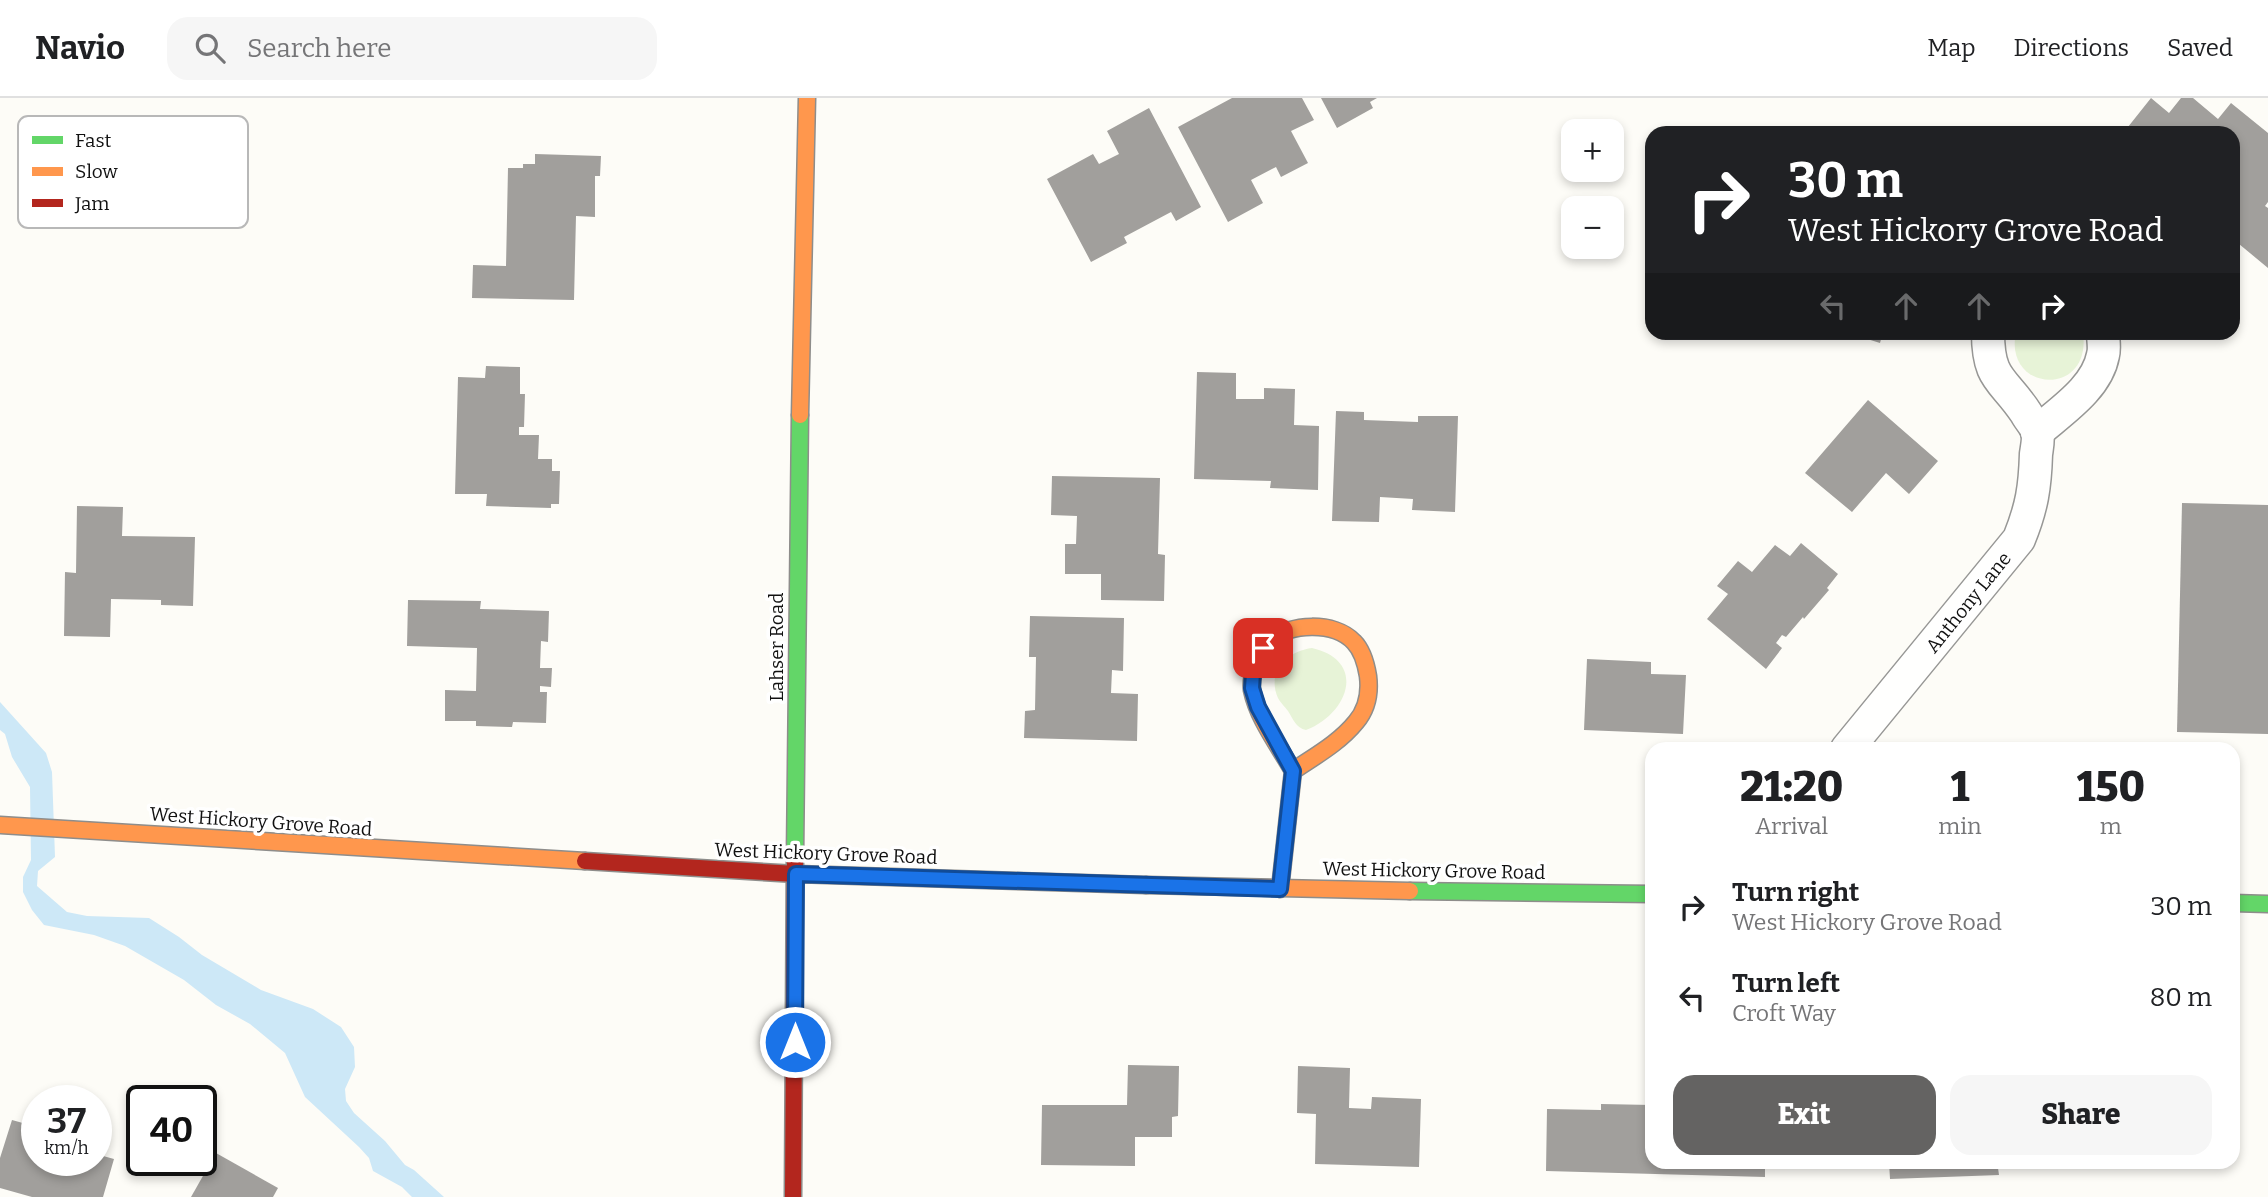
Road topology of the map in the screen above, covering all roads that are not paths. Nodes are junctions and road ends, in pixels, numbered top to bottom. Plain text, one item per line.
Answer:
1 (807, 98) edge
2 (1988, 340) edge
3 (2103, 340) edge
4 (2038, 432) junction
5 (1853, 742) edge
6 (1293, 771) junction
7 (7, 825) edge
8 (796, 874) junction
9 (1280, 889) junction
10 (1645, 894) edge
11 (2240, 903) edge
12 (2268, 904) edge
13 (793, 1197) edge

1 - 8 street, Lahser Road
2 - 4 street
3 - 4 street
4 - 5 street, Anthony Lane
6 - 6 street
6 - 9 street
7 - 8 street, West Hickory Grove Road
8 - 9 street, West Hickory Grove Road
8 - 13 street, Lahser Road
9 - 10 street, West Hickory Grove Road
11 - 12 street

